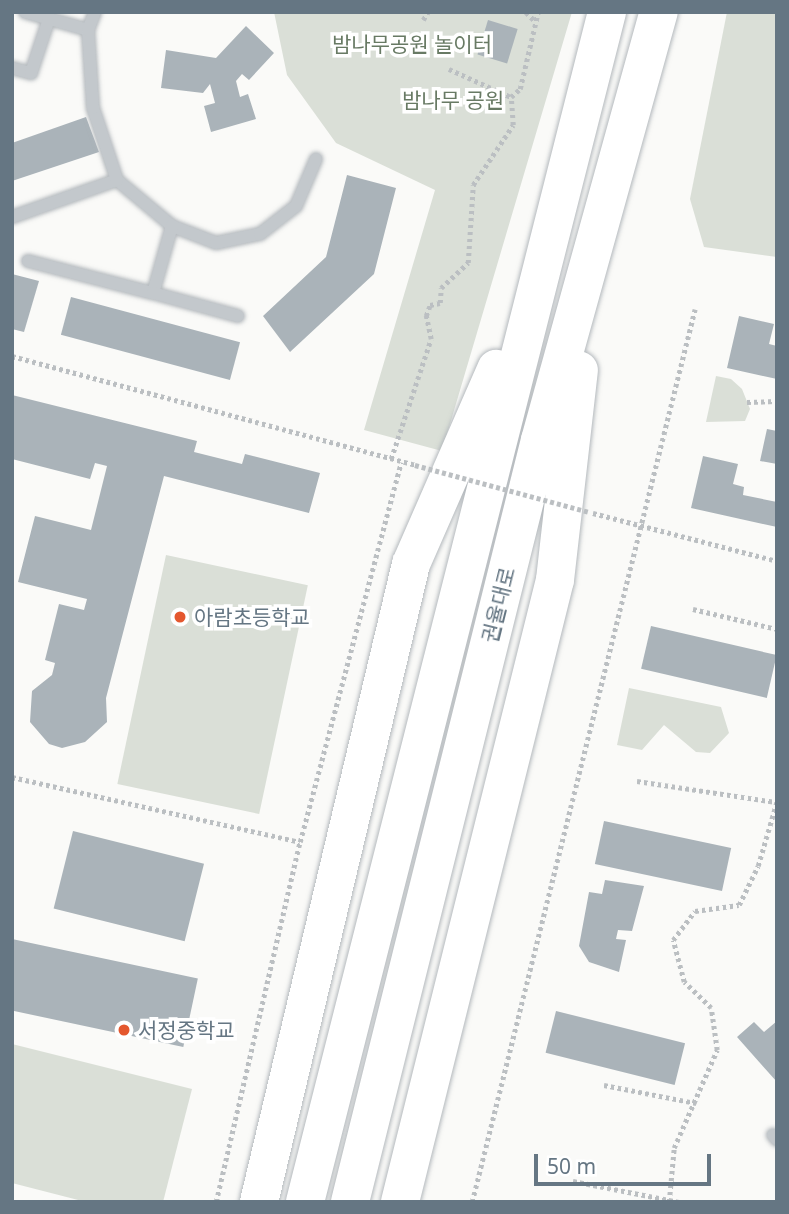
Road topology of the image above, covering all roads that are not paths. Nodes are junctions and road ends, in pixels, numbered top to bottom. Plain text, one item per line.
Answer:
1 (25, 12) edge
2 (95, 12) edge
3 (607, 12) edge
4 (659, 12) edge
5 (49, 19) junction
6 (88, 30) junction
7 (12, 68) edge
8 (316, 159) dead end
9 (117, 180) junction
10 (12, 218) edge
11 (172, 226) junction
12 (28, 261) dead end
13 (541, 268) junction
14 (590, 274) junction
15 (153, 293) junction
16 (238, 316) dead end
17 (259, 1202) edge
18 (305, 1202) edge
19 (350, 1202) edge
20 (400, 1202) edge

1 - 5 lane
2 - 6 lane
3 - 13 highway, 권율대로
4 - 14 highway, 권율대로
5 - 6 lane
5 - 7 lane
6 - 9 lane
8 - 11 lane
9 - 10 lane
9 - 11 lane
11 - 15 lane
12 - 15 lane
13 - 17 highway
13 - 18 highway, 권율대로
14 - 19 highway, 권율대로
14 - 20 highway
15 - 16 lane

